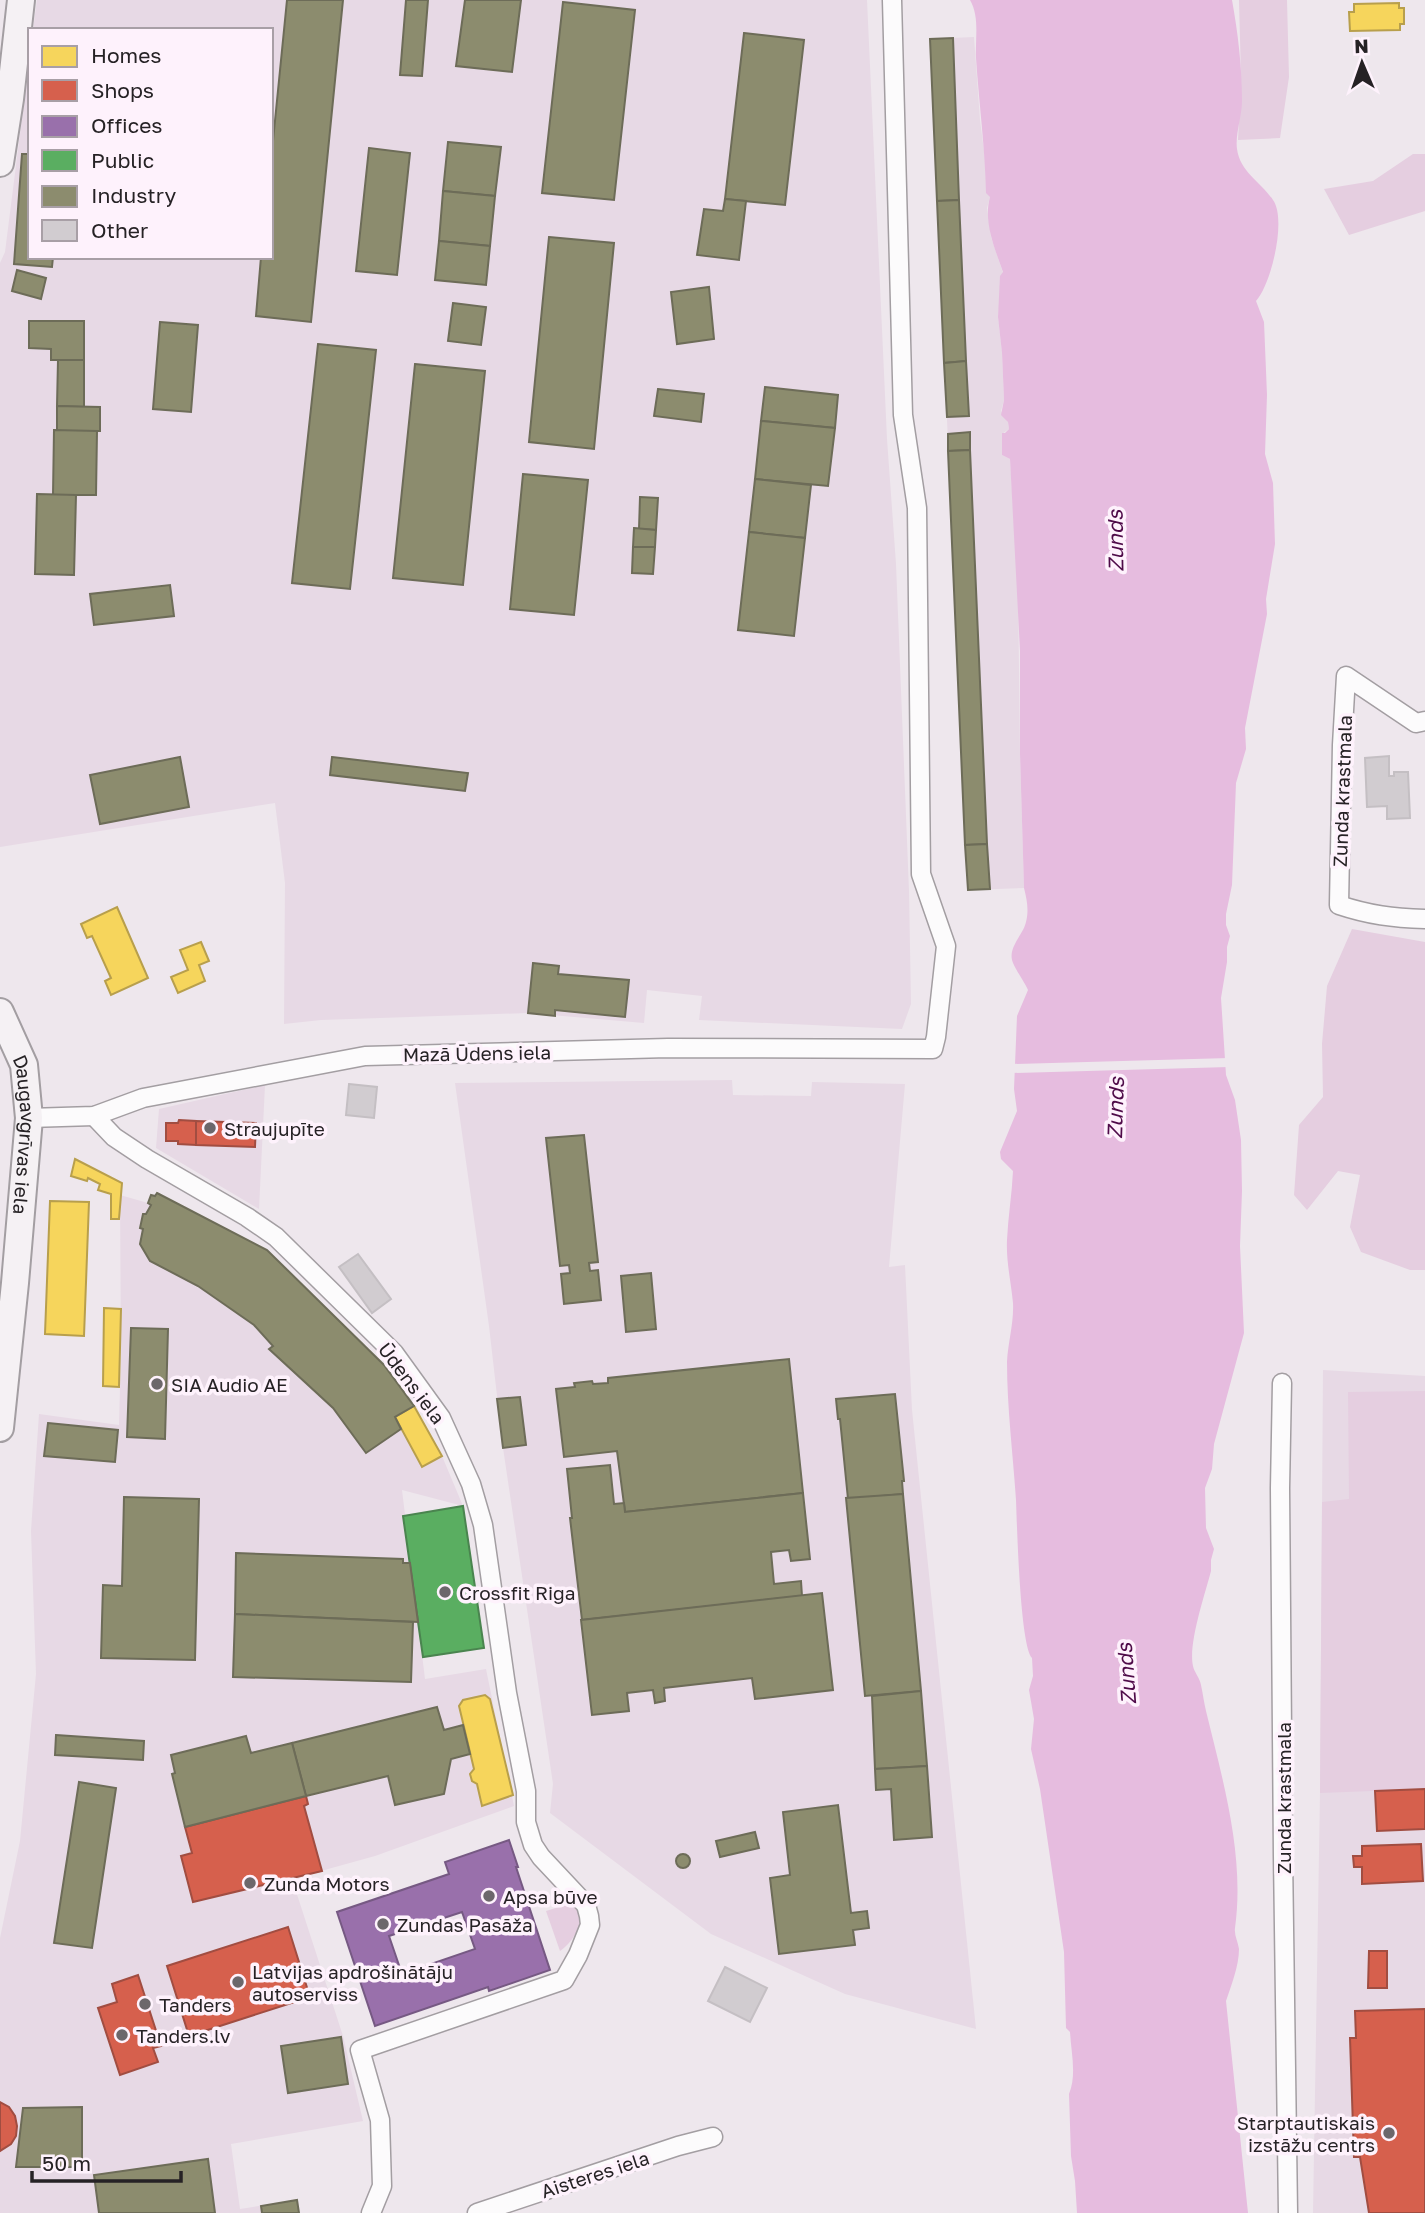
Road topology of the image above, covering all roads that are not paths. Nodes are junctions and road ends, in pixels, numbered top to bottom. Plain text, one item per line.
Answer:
1 (21, 0) edge
2 (892, 0) edge
3 (0, 163) edge
4 (1425, 721) edge
5 (1425, 919) edge
6 (0, 1012) edge
7 (94, 1116) junction
8 (29, 1118) junction
9 (1282, 1383) dead end
10 (0, 1428) edge
11 (713, 2137) dead end
12 (371, 2213) edge
13 (477, 2213) edge
14 (1288, 2213) edge

1 - 3 main road
2 - 7 street, Mazā Ūdens iela
4 - 5 street, Zunda krastmala
6 - 8 main road, Daugavgrīvas iela
7 - 8 street, Mazā Ūdens iela
7 - 12 street, Ūdens iela
8 - 10 main road, Daugavgrīvas iela
9 - 14 street, Zunda krastmala
11 - 13 street, Aisteres iela

